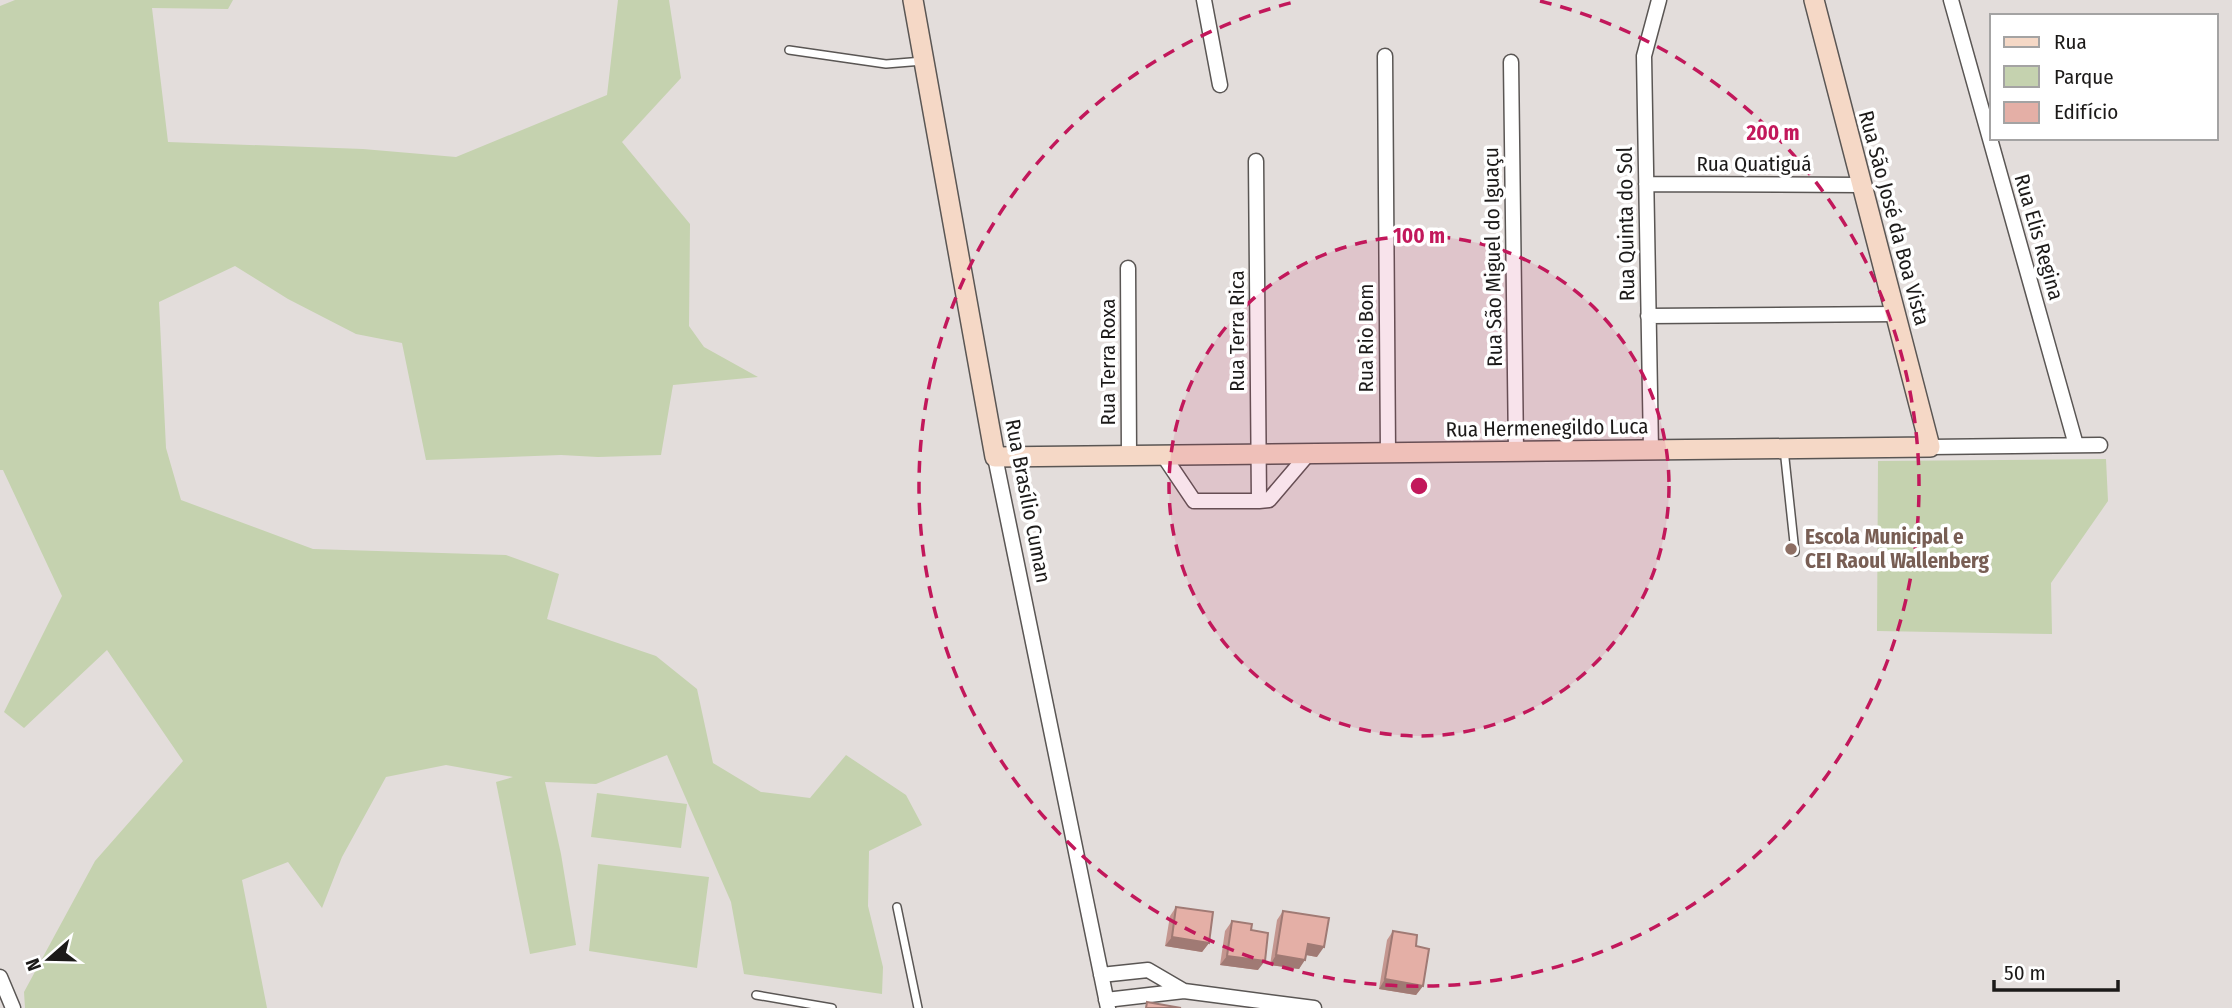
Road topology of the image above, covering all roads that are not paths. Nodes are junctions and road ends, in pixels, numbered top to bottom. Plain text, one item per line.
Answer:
1 (913, 0) edge
2 (1204, 0) edge
3 (1659, 0) edge
4 (1814, 0) edge
5 (1951, 0) edge
6 (789, 50) dead end
7 (1385, 56) dead end
8 (924, 61) junction
9 (1511, 62) dead end
10 (1220, 85) dead end
11 (1990, 139) edge
12 (1990, 140) edge
13 (1256, 161) dead end
14 (1646, 184) junction
15 (1862, 185) junction
16 (1128, 268) dead end
17 (1896, 314) junction
18 (1648, 316) junction
19 (2076, 445) junction
20 (2100, 445) dead end
21 (1930, 447) junction
22 (1784, 448) junction
23 (1651, 450) junction
24 (1516, 451) junction
25 (1309, 453) junction
26 (1388, 453) junction
27 (1258, 454) junction
28 (1129, 455) junction
29 (1163, 455) junction
30 (995, 457) junction
31 (1259, 501) junction
32 (1795, 552) dead end
33 (897, 907) dead end
34 (1101, 975) junction
35 (0, 977) edge
36 (1184, 991) junction
37 (756, 995) dead end
38 (1107, 1004) edge
39 (13, 1008) edge
40 (832, 1008) edge
41 (918, 1008) edge
42 (1314, 1008) edge

1 - 8 street, Rua Brasílio Cuman
2 - 10 street
3 - 14 street, Rua Quinta do Sol
4 - 15 street, Rua São José da Boa Vista
5 - 11 street, Rua Elis Regina
6 - 8 lane
7 - 26 street, Rua Rio Bom
8 - 30 street, Rua Brasílio Cuman
9 - 24 street, Rua São Miguel do Iguaçu
12 - 19 street, Rua Elis Regina
13 - 27 street, Rua Terra Rica
14 - 15 street, Rua Quatiguá
14 - 18 street, Rua Quinta do Sol
15 - 17 street, Rua São José da Boa Vista
16 - 28 street, Rua Terra Roxa
17 - 18 street
17 - 21 street, Rua São José da Boa Vista
18 - 23 street, Rua Quinta do Sol
19 - 20 street, Rua Hermenegildo Luca
19 - 21 street, Rua Hermenegildo Luca
21 - 22 street, Rua Hermenegildo Luca
22 - 23 street, Rua Hermenegildo Luca
22 - 32 lane
23 - 24 street, Rua Hermenegildo Luca
24 - 26 street, Rua Hermenegildo Luca
25 - 26 street, Rua Hermenegildo Luca
25 - 27 street, Rua Hermenegildo Luca
25 - 31 street
27 - 29 street, Rua Hermenegildo Luca
27 - 31 street, Rua Terra Rica
28 - 29 street, Rua Hermenegildo Luca
28 - 30 street, Rua Hermenegildo Luca
29 - 31 street
30 - 34 street, Rua Brasílio Cuman
33 - 41 lane
34 - 36 street
34 - 38 street, Rua Brasílio Cuman
35 - 39 street
36 - 38 street
36 - 42 street
37 - 40 lane

